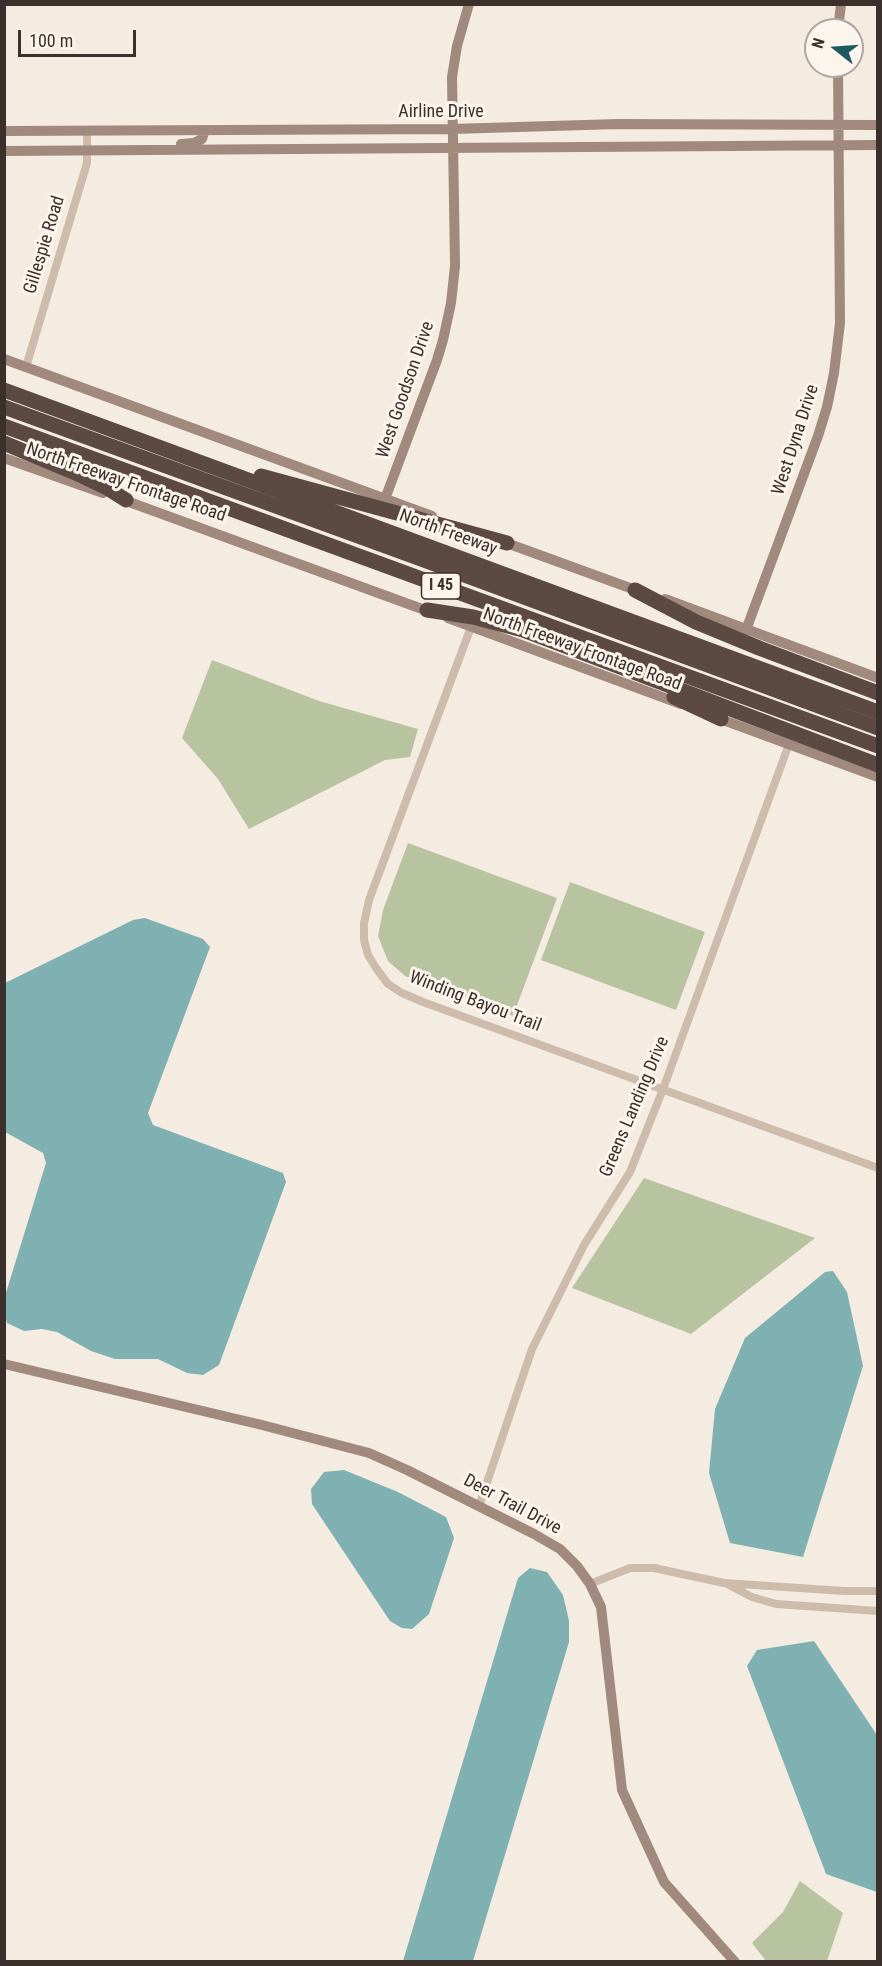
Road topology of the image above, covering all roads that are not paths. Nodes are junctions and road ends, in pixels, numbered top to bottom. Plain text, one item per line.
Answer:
1 (469, 4) edge
2 (838, 78) edge
3 (666, 124) junction
4 (838, 125) junction
5 (878, 125) edge
6 (452, 129) junction
7 (205, 130) junction
8 (258, 130) junction
9 (4, 131) edge
10 (87, 131) junction
11 (838, 144) junction
12 (878, 145) edge
13 (667, 147) junction
14 (453, 148) junction
15 (88, 150) junction
16 (171, 150) junction
17 (259, 150) junction
18 (4, 151) edge
19 (4, 359) edge
20 (26, 367) junction
21 (4, 390) edge
22 (4, 407) edge
23 (4, 426) edge
24 (4, 443) edge
25 (4, 458) edge
26 (239, 477) junction
27 (385, 499) junction
28 (126, 500) junction
29 (507, 543) junction
30 (635, 590) junction
31 (427, 610) junction
32 (471, 627) junction
33 (746, 630) junction
34 (582, 653) junction
35 (878, 678) edge
36 (878, 693) edge
37 (878, 711) edge
38 (721, 719) junction
39 (878, 728) edge
40 (789, 744) junction
41 (878, 746) edge
42 (878, 765) edge
43 (878, 777) edge
44 (663, 1089) junction
45 (878, 1168) edge
46 (4, 1364) edge
47 (480, 1506) junction
48 (724, 1583) junction
49 (590, 1584) junction
50 (878, 1591) edge
51 (878, 1611) edge
52 (735, 1962) edge

1 - 6 main road, West Goodson Drive
2 - 4 main road, West Dyna Drive
3 - 4 main road, Airline Drive
3 - 6 main road, Airline Drive
3 - 13 main road
4 - 5 main road, Airline Drive
4 - 11 main road, West Dyna Drive
6 - 8 main road, Airline Drive
6 - 14 main road, West Goodson Drive
7 - 8 main road, Airline Drive
7 - 10 main road, Airline Drive
7 - 16 main road
8 - 17 main road
9 - 10 main road, Airline Drive
10 - 15 street, Gillespie Road
11 - 12 main road, Airline Drive
11 - 13 main road, Airline Drive
11 - 33 main road, West Dyna Drive
13 - 14 main road, Airline Drive
14 - 17 main road, Airline Drive
14 - 27 main road, West Goodson Drive
15 - 16 main road, Airline Drive
15 - 18 main road, Airline Drive
15 - 20 street, Gillespie Road
16 - 17 main road, Airline Drive
19 - 20 main road
20 - 27 main road
21 - 26 highway, North Freeway / I 45
22 - 39 highway, North Freeway / I 45
23 - 41 highway, I 45
24 - 28 highway
25 - 28 main road, North Freeway Frontage Road
26 - 29 highway
26 - 37 highway, North Freeway / I 45
27 - 29 main road
28 - 31 main road, North Freeway Frontage Road
29 - 30 main road
30 - 33 main road
30 - 36 highway
31 - 32 main road, North Freeway Frontage Road
31 - 34 highway
32 - 38 main road, North Freeway Frontage Road
32 - 44 street, Winding Bayou Trail
33 - 35 main road
34 - 38 highway
34 - 42 highway
38 - 40 main road, North Freeway Frontage Road
40 - 43 main road, North Freeway Frontage Road
40 - 44 street, Greens Landing Drive
44 - 45 street, Winding Bayou Trail
44 - 47 street, Greens Landing Drive
46 - 47 main road, Deer Trail Drive
47 - 49 main road, Deer Trail Drive
48 - 49 street
48 - 50 street
48 - 51 street
49 - 52 main road, Deer Trail Drive

